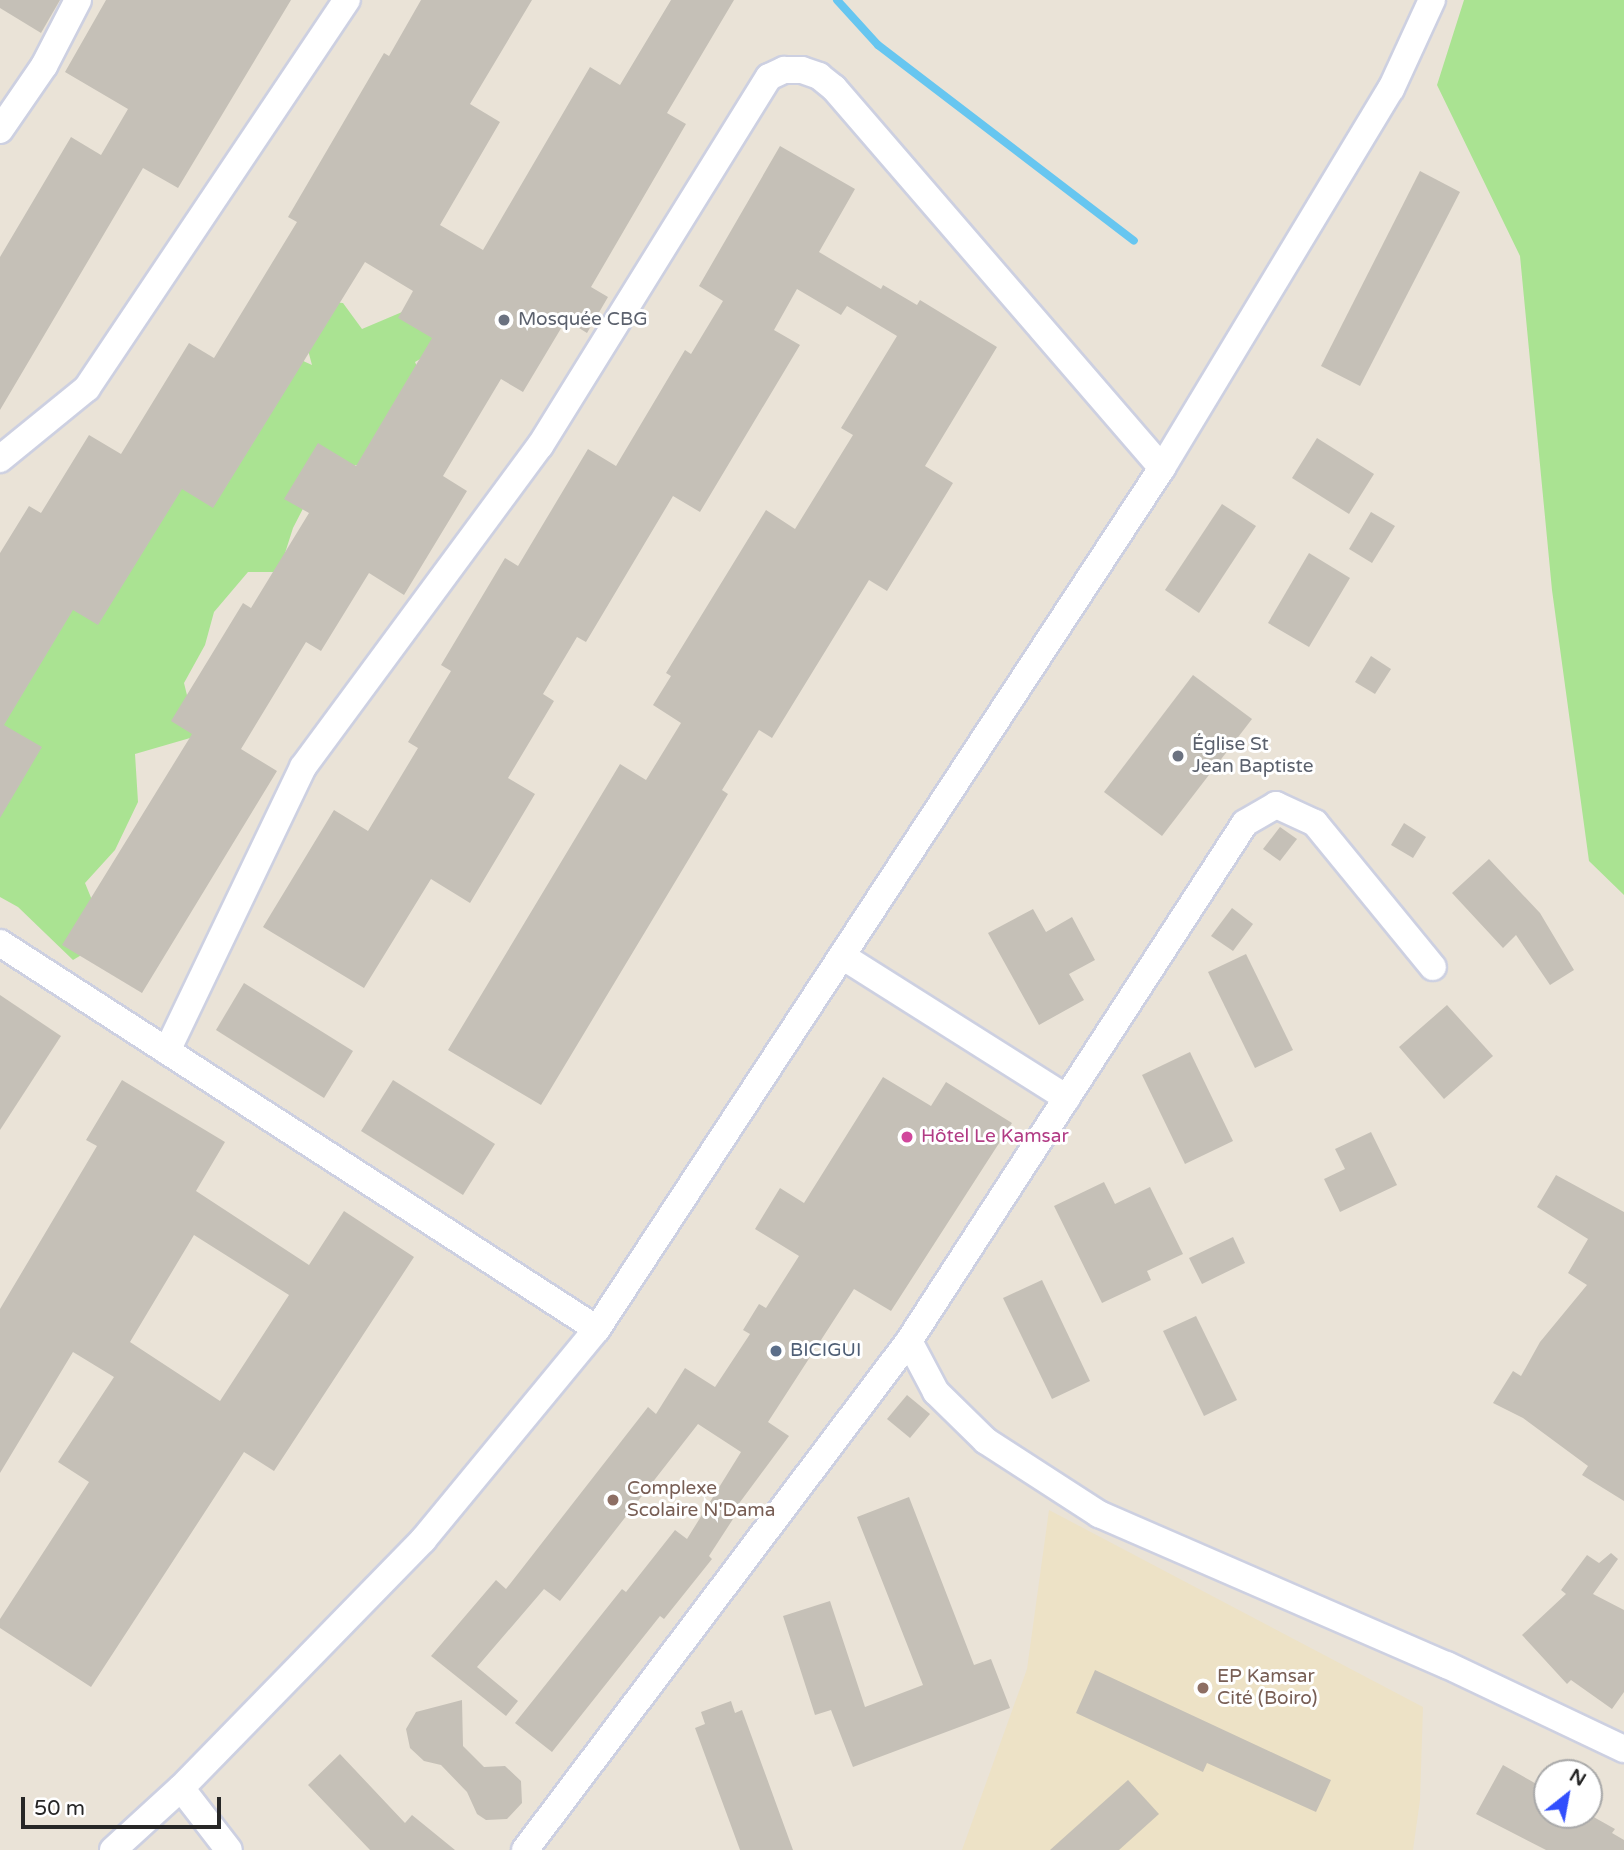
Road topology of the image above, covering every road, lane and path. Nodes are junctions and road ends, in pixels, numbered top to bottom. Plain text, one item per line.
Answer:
1 (78, 0) edge
2 (346, 0) edge
3 (1432, 0) edge
4 (0, 130) edge
5 (0, 459) edge
6 (1162, 468) junction
7 (0, 943) edge
8 (842, 956) junction
9 (1433, 967) dead end
10 (167, 1051) junction
11 (1067, 1098) junction
12 (597, 1329) junction
13 (909, 1341) junction
14 (1624, 1749) edge
15 (181, 1788) junction
16 (113, 1850) edge
17 (229, 1850) edge
18 (525, 1850) edge

1 - 4 street
2 - 5 street
3 - 6 street
6 - 8 street
6 - 10 street
7 - 10 street
8 - 11 street
8 - 12 street
9 - 11 street
10 - 12 street
11 - 13 street
12 - 15 street
13 - 14 street
13 - 18 street
15 - 16 street
15 - 17 street

